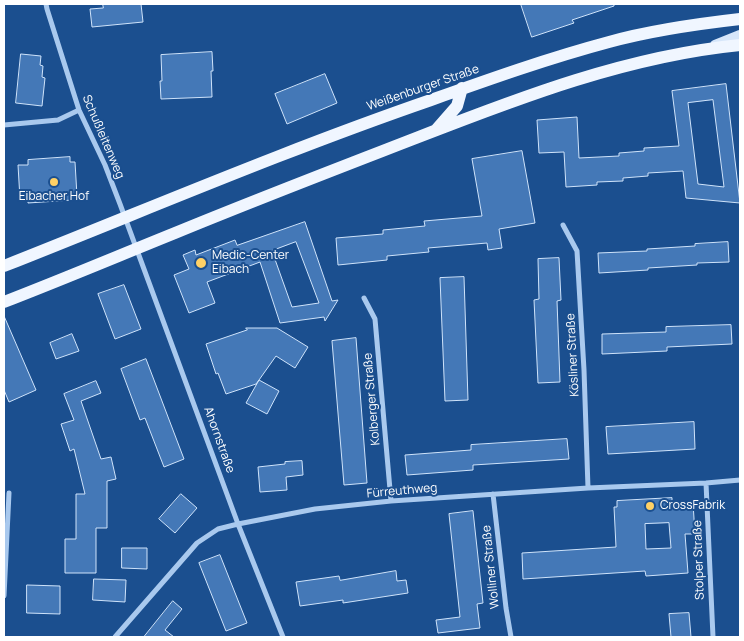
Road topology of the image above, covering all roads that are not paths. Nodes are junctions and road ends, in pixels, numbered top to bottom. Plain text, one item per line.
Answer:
1 (46, 4) edge
2 (740, 19) edge
3 (740, 35) edge
4 (740, 44) edge
5 (707, 48) junction
6 (462, 88) junction
7 (78, 110) junction
8 (4, 125) edge
9 (436, 130) junction
10 (126, 217) junction
11 (563, 224) dead end
12 (137, 248) junction
13 (4, 266) edge
14 (364, 298) dead end
15 (4, 302) edge
16 (740, 480) edge
17 (706, 483) junction
18 (588, 488) junction
19 (9, 493) dead end
20 (493, 494) junction
21 (391, 501) junction
22 (238, 524) junction
23 (4, 596) edge
24 (115, 637) edge
25 (283, 637) edge
26 (511, 637) edge
27 (713, 637) edge

1 - 7 street, Schußleitenweg
2 - 6 main road, Weißenburger Straße
3 - 5 main road
4 - 5 main road
5 - 9 main road
6 - 9 main road
6 - 10 main road, Weißenburger Straße
7 - 8 street
7 - 10 street, Schußleitenweg
9 - 12 main road
10 - 12 street, Schußleitenweg
10 - 13 main road, Weißenburger Straße
11 - 18 street, Kösliner Straße
12 - 15 main road
12 - 22 street, Ahornstraße
14 - 21 street, Kolberger Straße
16 - 17 street, Fürreuthweg
17 - 18 street, Fürreuthweg
17 - 27 street, Stolper Straße
18 - 20 street, Fürreuthweg
19 - 23 street
20 - 21 street, Fürreuthweg
20 - 26 street, Wolliner Straße
21 - 22 street, Fürreuthweg
22 - 24 street, Fürreuthweg
22 - 25 street, Ahornstraße

